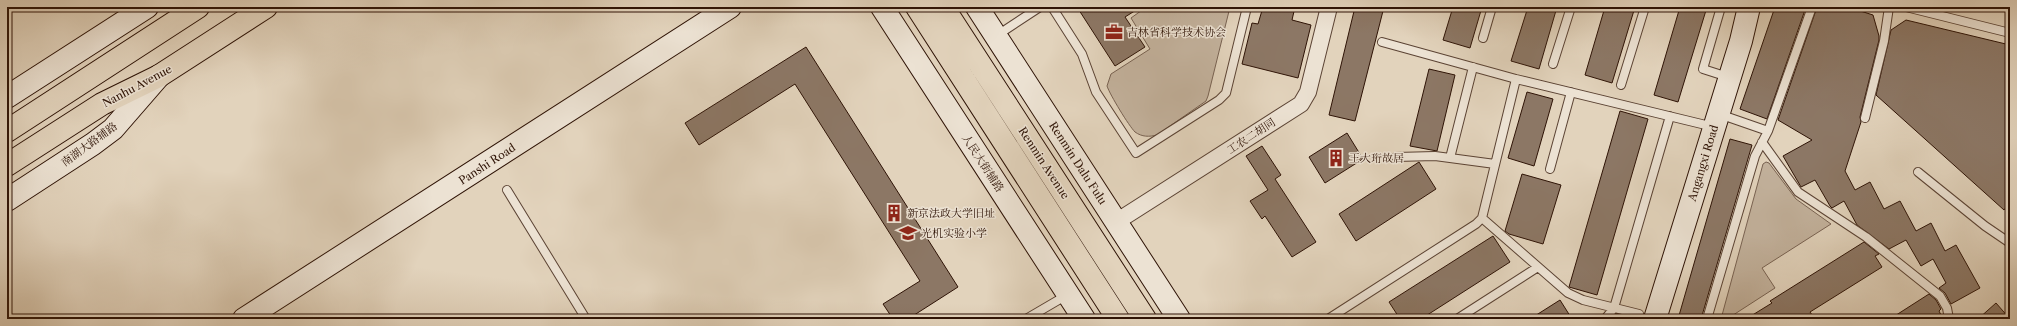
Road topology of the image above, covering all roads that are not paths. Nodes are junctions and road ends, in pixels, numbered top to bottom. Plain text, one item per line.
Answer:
1 (147, 7) edge
2 (198, 7) edge
3 (266, 7) edge
4 (730, 7) edge
5 (882, 7) edge
6 (916, 7) edge
7 (943, 7) edge
8 (977, 7) edge
9 (1040, 7) edge
10 (1052, 7) edge
11 (1247, 7) edge
12 (1328, 7) edge
13 (1492, 7) edge
14 (1571, 7) edge
15 (1645, 7) edge
16 (1721, 7) edge
17 (1749, 7) edge
18 (1812, 7) edge
19 (1889, 7) edge
20 (1906, 7) edge
21 (2010, 33) edge
22 (996, 37) junction
23 (1483, 38) dead end
24 (1382, 42) dead end
25 (1553, 64) dead end
26 (1473, 67) junction
27 (159, 76) junction
28 (1730, 77) junction
29 (1516, 79) junction
30 (1621, 85) dead end
31 (1571, 92) junction
32 (7, 98) edge
33 (1670, 116) junction
34 (1865, 118) dead end
35 (1716, 121) junction
36 (7, 131) edge
37 (1768, 131) junction
38 (1762, 142) junction
39 (1396, 157) dead end
40 (1450, 158) junction
41 (1495, 164) junction
42 (7, 165) edge
43 (1550, 169) dead end
44 (1918, 172) dead end
45 (508, 190) dead end
46 (7, 200) edge
47 (1482, 218) junction
48 (1116, 222) junction
49 (2010, 243) edge
50 (1538, 267) junction
51 (1068, 294) junction
52 (1614, 308) junction
53 (1647, 316) edge
54 (244, 319) edge
55 (586, 319) edge
56 (1026, 319) edge
57 (1084, 319) edge
58 (1118, 319) edge
59 (1145, 319) edge
60 (1179, 319) edge
61 (1328, 319) edge
62 (1457, 319) edge
63 (1605, 319) edge
64 (1707, 319) edge
65 (1949, 319) edge

1 - 32 street
2 - 36 main road
3 - 27 main road, Nanhu Avenue
4 - 54 street, Panshi Road
5 - 51 street, 人民大街辅路
6 - 58 main road, Renmin Avenue
7 - 59 main road, Renmin Avenue
8 - 22 street, Renmin Dalu Fulu
9 - 22 lane
10 - 11 lane
12 - 48 street, 工农二胡同
13 - 23 lane
14 - 25 lane
15 - 30 lane
16 - 28 lane
17 - 28 street, Angangxi Road
18 - 37 lane
19 - 34 lane
20 - 21 lane
22 - 48 street, Renmin Dalu Fulu
24 - 26 lane
26 - 29 lane
26 - 40 lane
27 - 42 main road, Nanhu Avenue
27 - 46 street, 南湖大路辅路
28 - 35 street, Angangxi Road
29 - 31 lane
29 - 41 lane
31 - 33 lane
31 - 43 lane
33 - 35 lane
33 - 52 lane
35 - 37 lane
35 - 53 street, Angangxi Road
37 - 38 lane
38 - 64 lane
38 - 65 lane
39 - 40 lane
40 - 41 lane
41 - 47 lane
44 - 49 lane
45 - 55 lane
47 - 50 lane
47 - 61 lane
48 - 60 street, Renmin Dalu Fulu
50 - 52 lane
50 - 62 lane
51 - 56 lane
51 - 57 street, 人民大街辅路
52 - 53 lane
52 - 63 lane

